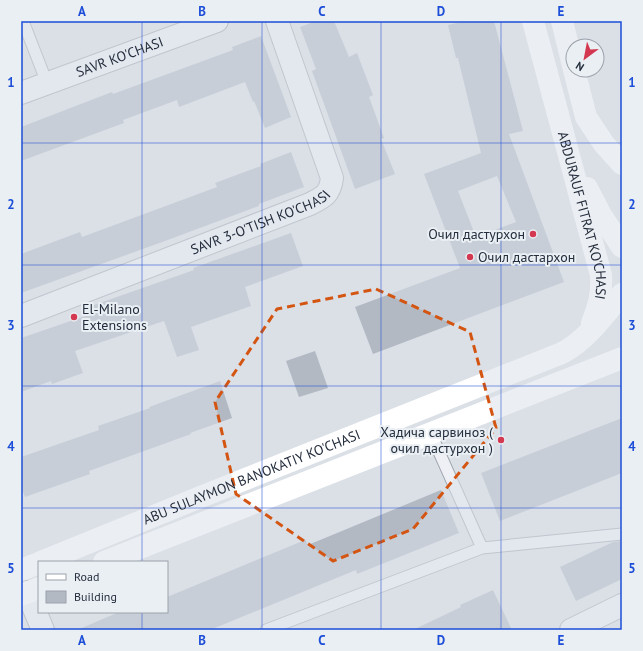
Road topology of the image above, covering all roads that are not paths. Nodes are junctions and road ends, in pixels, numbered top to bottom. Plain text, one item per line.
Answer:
1 (23, 21) edge
2 (217, 21) edge
3 (278, 21) edge
4 (533, 21) edge
5 (562, 21) edge
6 (566, 38) edge
7 (576, 78) edge
8 (47, 83) junction
9 (21, 93) edge
10 (557, 112) junction
11 (622, 164) edge
12 (622, 247) edge
13 (622, 294) edge
14 (21, 316) edge
15 (583, 340) junction
16 (622, 358) edge
17 (431, 434) junction
18 (622, 534) edge
19 (482, 548) junction
20 (42, 561) edge
21 (107, 561) edge
22 (38, 563) edge
23 (21, 570) edge
24 (29, 592) edge
25 (622, 605) edge
26 (44, 630) edge
27 (266, 630) edge
28 (571, 630) edge

1 - 8 lane
2 - 8 street, SAVR KO'CHASI
3 - 14 street, SAVR 3-O'TISH KO'CHASI
4 - 10 main road, ABDURAUF FITRAT KO'CHASI
5 - 6 main road
7 - 11 main road
8 - 9 street, SAVR KO'CHASI
10 - 12 main road, ABDURAUF FITRAT KO'CHASI
10 - 15 main road, ABDURAUF FITRAT KO'CHASI
13 - 15 main road, ABU SULAYMON BANOKATIY KO'CHASI
15 - 20 main road, ABU SULAYMON BANOKATIY KO'CHASI
16 - 17 main road, ABU SULAYMON BANOKATIY KO'CHASI
17 - 19 lane
17 - 21 main road, ABU SULAYMON BANOKATIY KO'CHASI
18 - 19 lane
19 - 27 lane
22 - 23 main road, ABU SULAYMON BANOKATIY KO'CHASI
24 - 26 street
25 - 28 street

